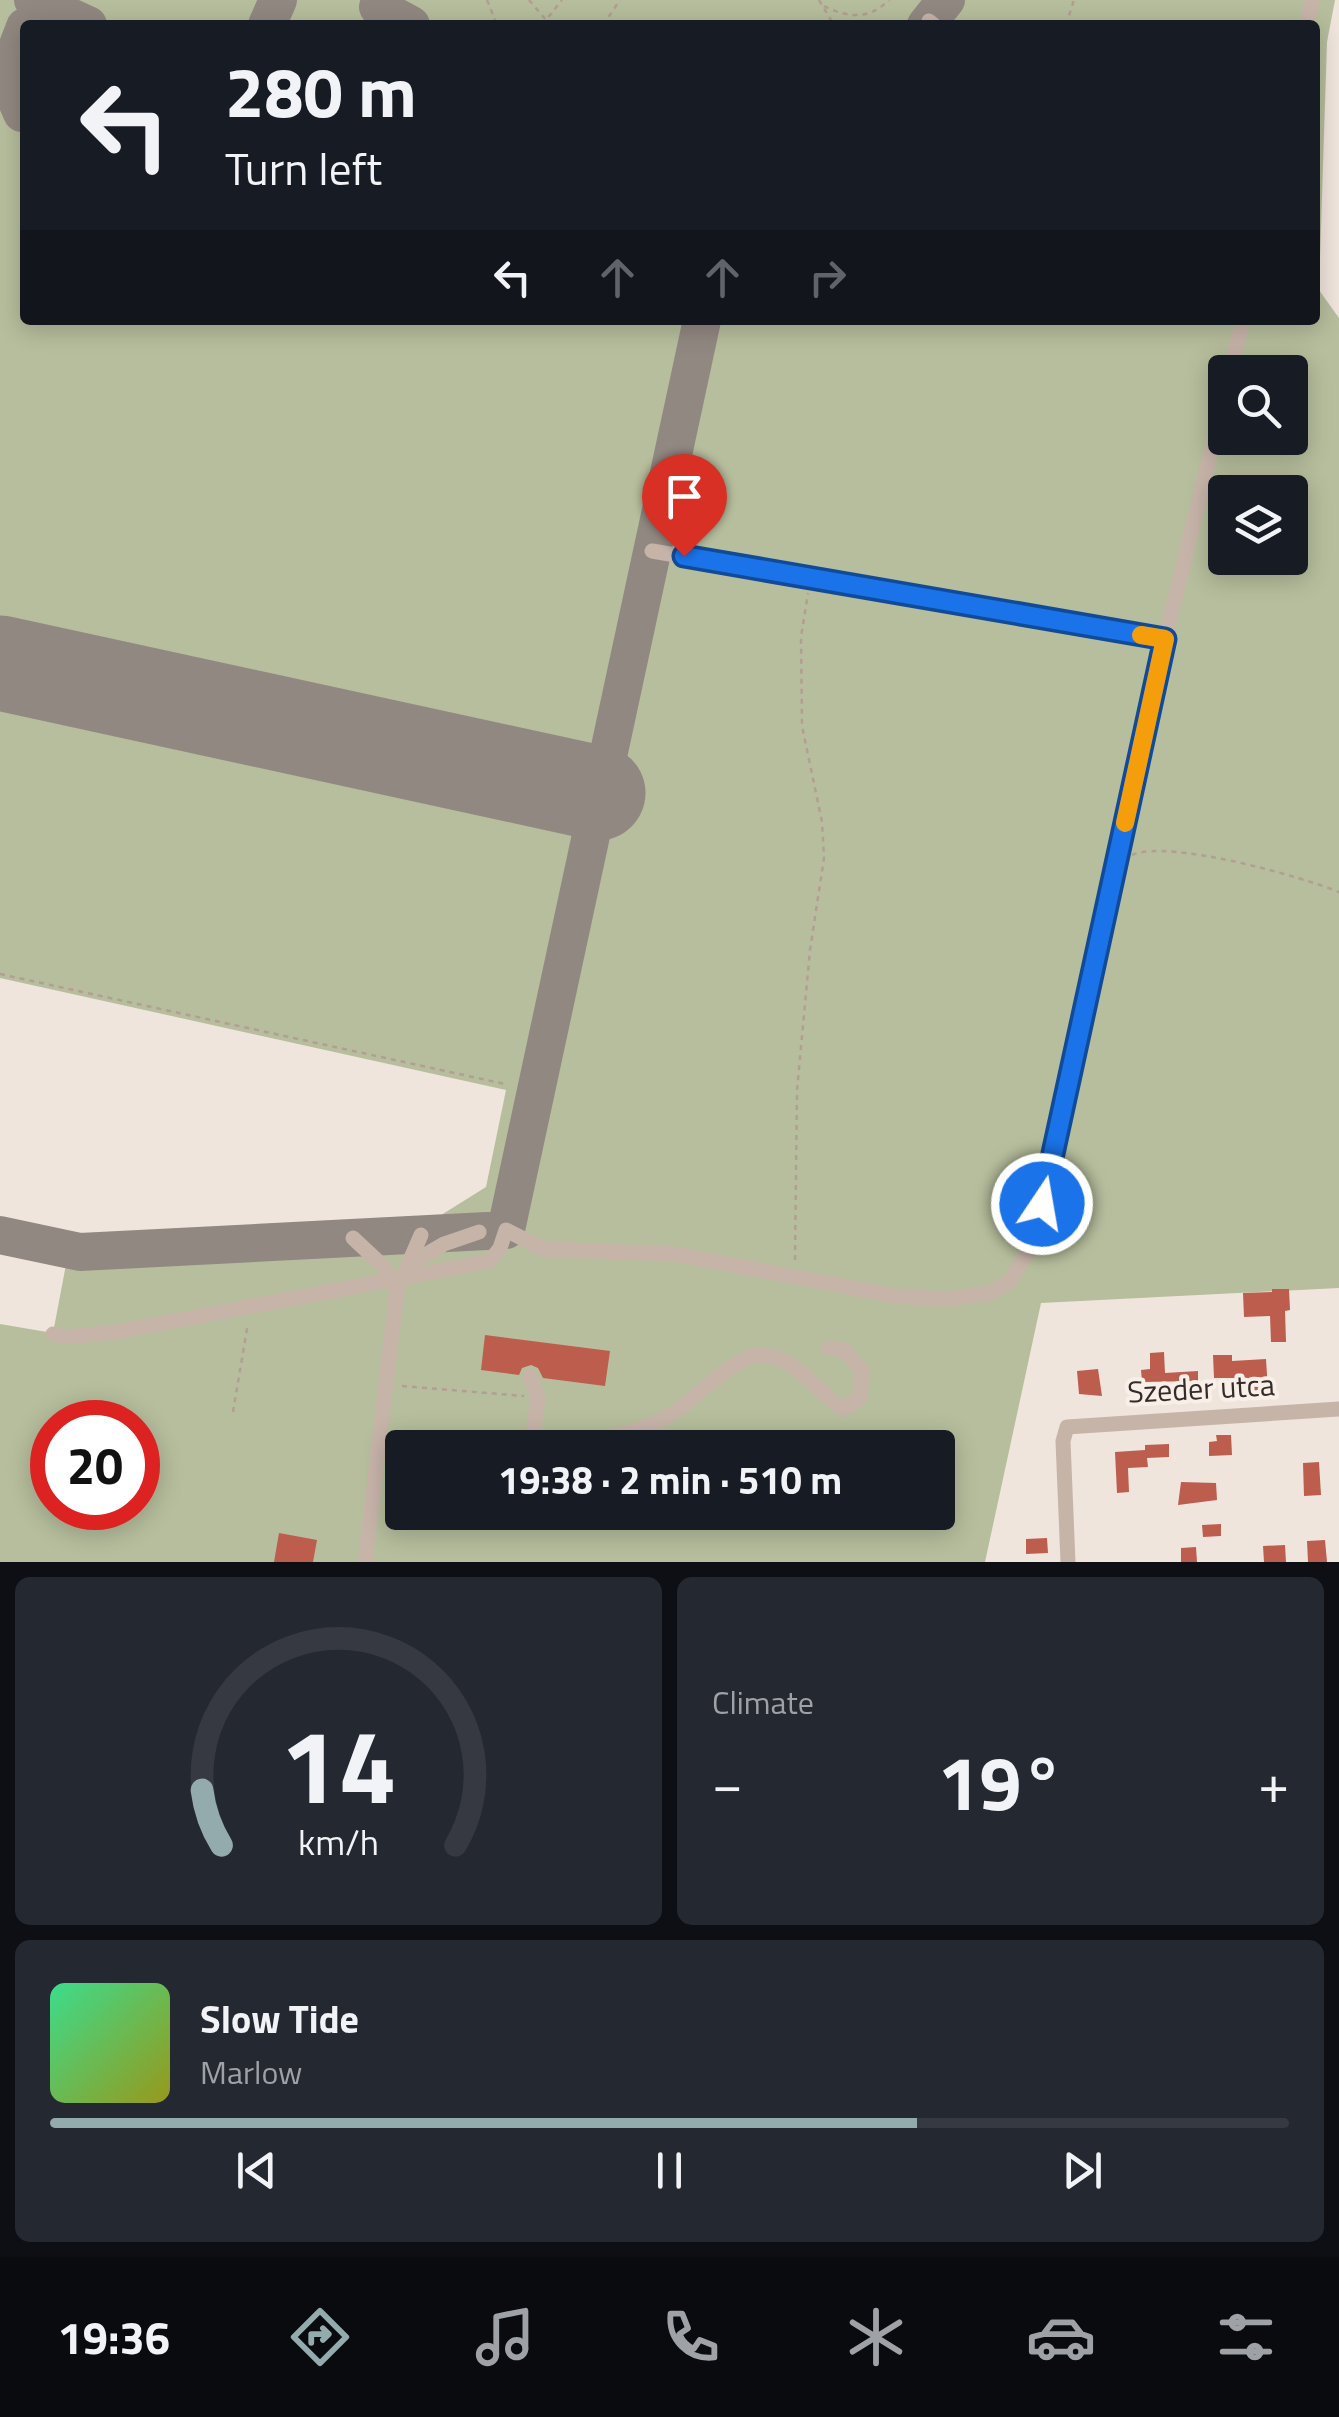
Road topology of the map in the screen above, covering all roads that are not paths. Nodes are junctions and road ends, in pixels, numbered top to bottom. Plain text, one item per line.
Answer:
1 (1242, 325) edge
2 (1234, 355) edge
3 (1210, 455) edge
4 (652, 551) dead end
5 (1165, 639) junction
6 (479, 1232) dead end
7 (421, 1235) dead end
8 (353, 1238) dead end
9 (399, 1279) junction
10 (53, 1334) dead end
11 (828, 1348) dead end
12 (530, 1376) dead end
13 (1339, 1409) edge
14 (534, 1430) edge
15 (642, 1430) edge
16 (379, 1442) junction
17 (385, 1446) edge
18 (364, 1562) edge
19 (1068, 1562) edge

1 - 2 street
3 - 5 street
4 - 5 street
5 - 9 street
6 - 9 street
7 - 9 street
8 - 9 street
9 - 10 street
9 - 16 street
11 - 15 street
12 - 14 street
13 - 19 street, Szeder utca
16 - 17 street
16 - 18 street

